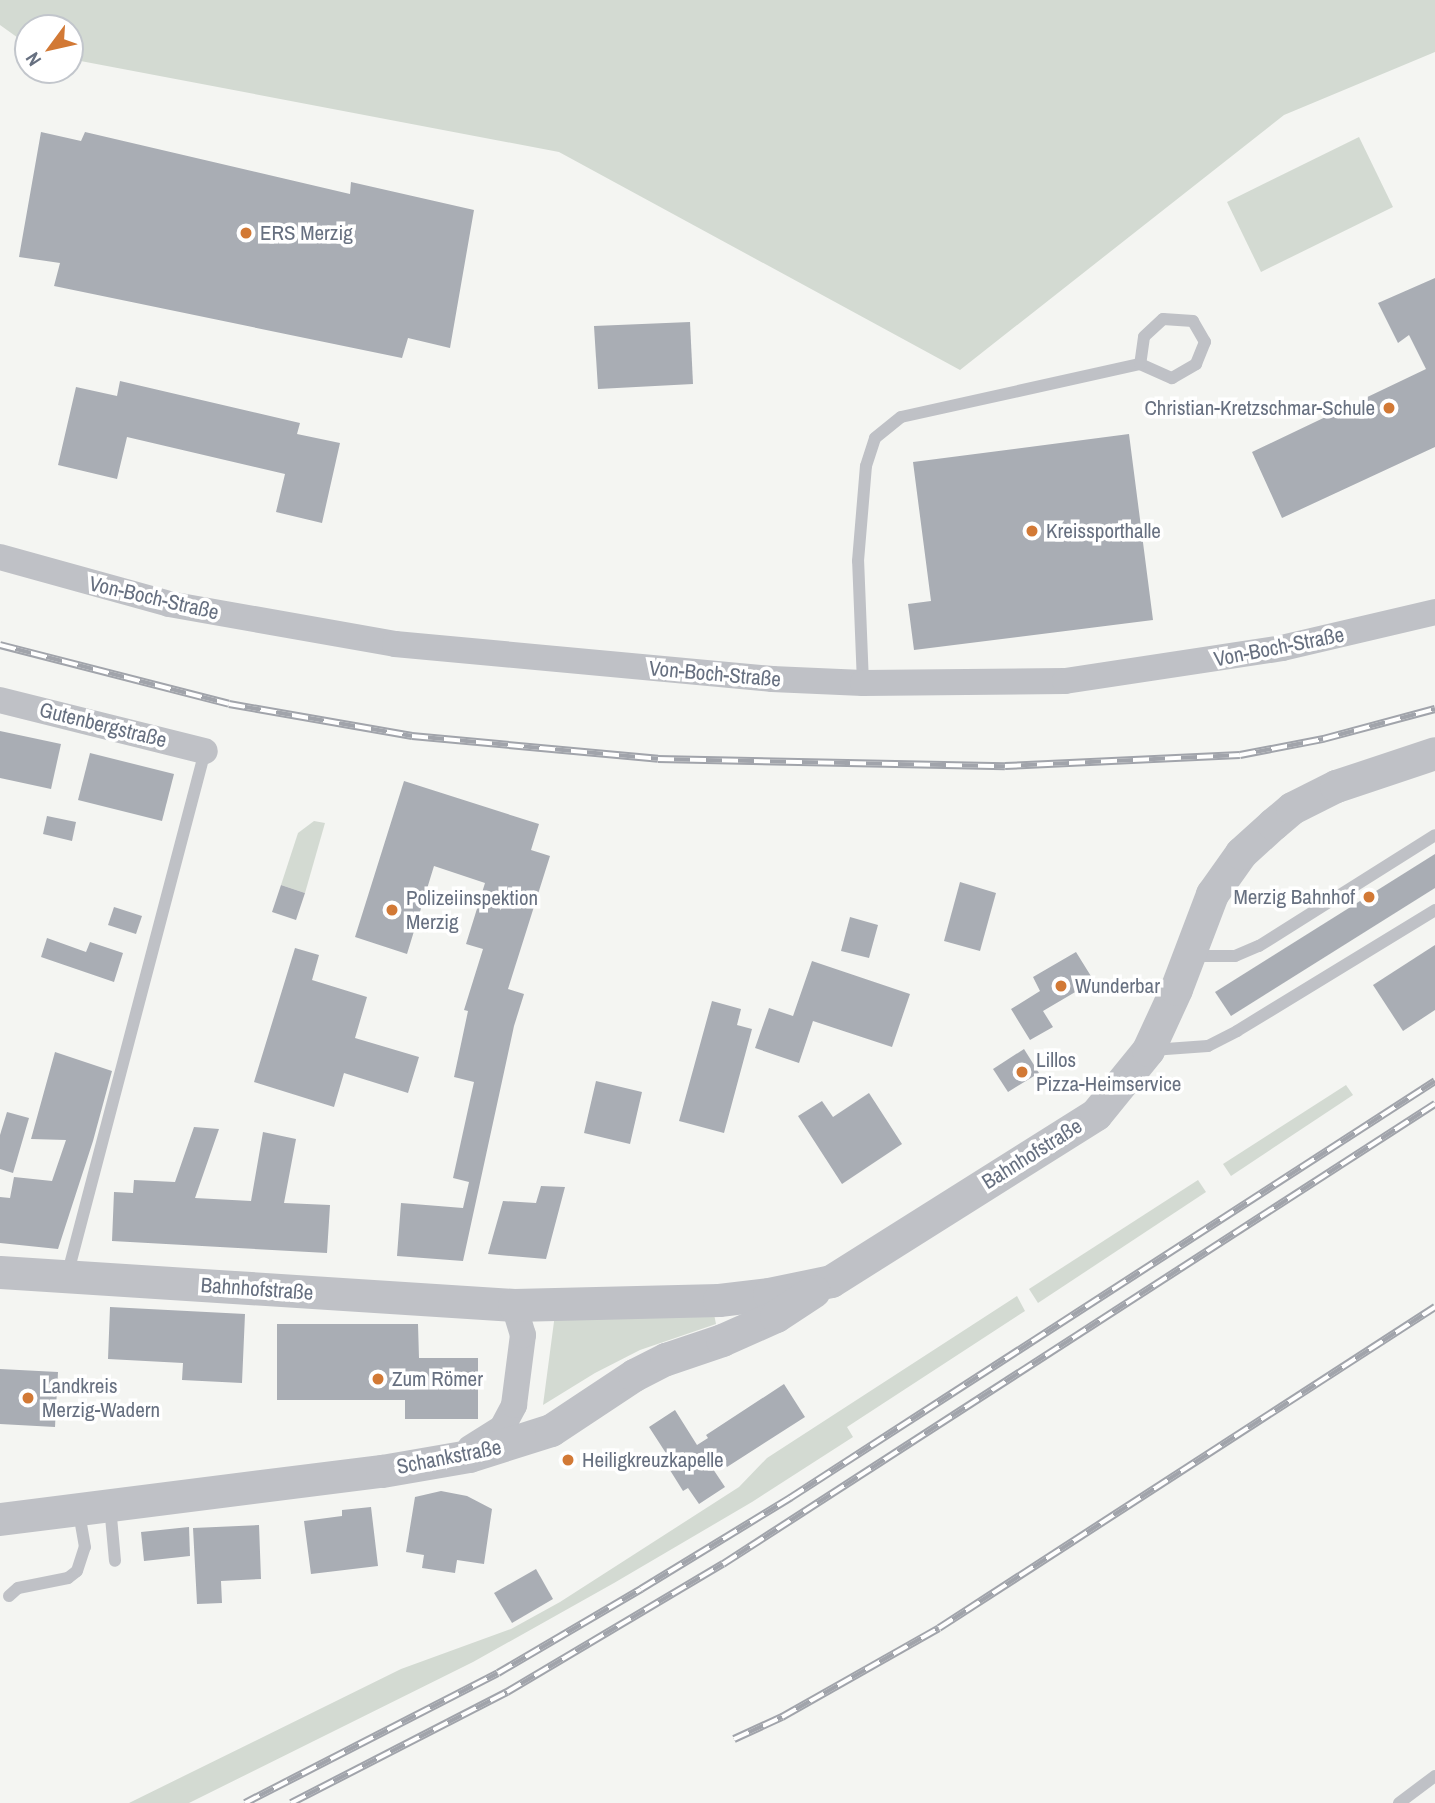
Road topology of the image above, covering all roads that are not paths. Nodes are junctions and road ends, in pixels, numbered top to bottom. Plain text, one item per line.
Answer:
1 (1140, 364) junction
2 (0, 557) edge
3 (1435, 612) edge
4 (863, 683) junction
5 (0, 700) edge
6 (205, 751) joint
7 (1435, 753) edge
8 (1435, 835) edge
9 (1435, 910) edge
10 (1188, 956) junction
11 (1149, 1050) junction
12 (0, 1272) edge
13 (67, 1276) junction
14 (831, 1280) junction
15 (514, 1305) junction
16 (422, 1464) junction
17 (94, 1506) junction
18 (14, 1518) edge
19 (0, 1537) edge
20 (115, 1561) dead end
21 (9, 1596) dead end
22 (1435, 1776) edge
23 (1399, 1803) edge

1 - 1 lane
1 - 4 lane
2 - 4 street, Von-Boch-Straße
3 - 4 street, Von-Boch-Straße
5 - 6 street, Gutenbergstraße
6 - 13 lane
7 - 10 street, Bahnhofstraße
8 - 10 lane
9 - 11 lane
10 - 11 street, Bahnhofstraße
11 - 14 street, Bahnhofstraße
12 - 13 street, Bahnhofstraße
13 - 15 street, Bahnhofstraße
14 - 15 street, Bahnhofstraße
14 - 16 street, Schankstraße
15 - 16 street
16 - 17 street, Schankstraße
17 - 18 street, Schankstraße
17 - 20 lane
17 - 21 lane
18 - 19 street, Schankstraße
22 - 23 lane

